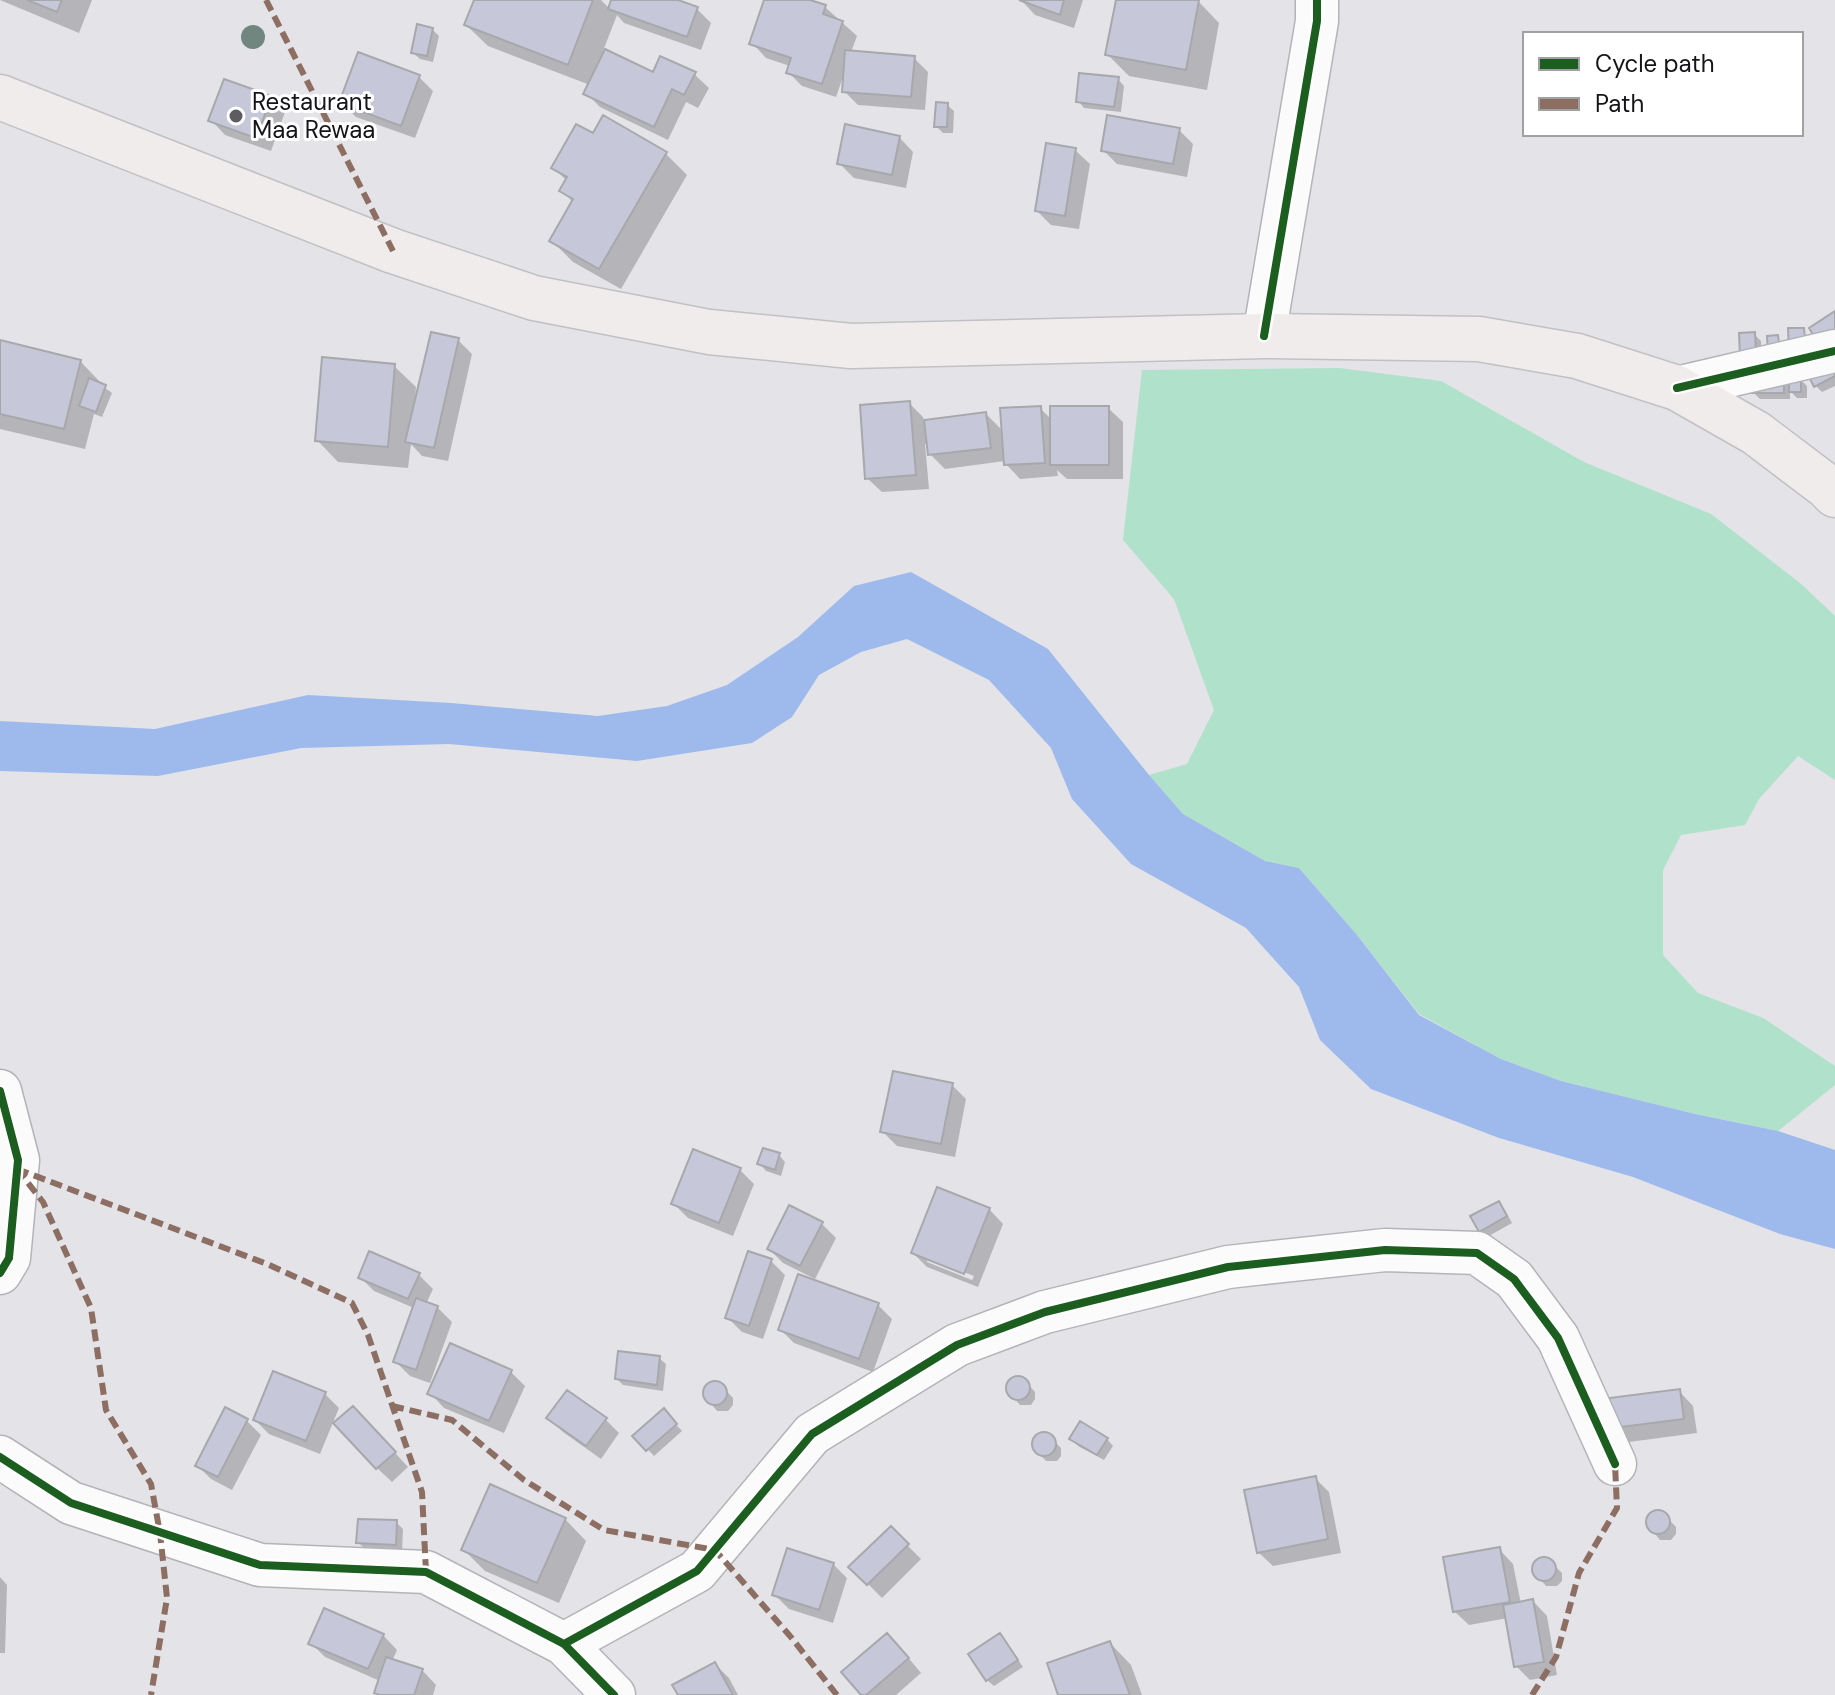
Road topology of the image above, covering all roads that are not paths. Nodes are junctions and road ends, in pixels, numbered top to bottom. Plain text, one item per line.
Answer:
1 (1317, 0) edge
2 (0, 97) edge
3 (1264, 336) junction
4 (1835, 351) edge
5 (1677, 388) junction
6 (1835, 495) edge
7 (0, 1091) edge
8 (0, 1273) edge
9 (1615, 1464) dead end
10 (6, 1466) edge
11 (564, 1644) junction
12 (614, 1695) edge

1 - 3 street
2 - 3 highway
3 - 5 highway
4 - 5 street
5 - 6 highway
7 - 8 street
9 - 11 street
10 - 11 street
11 - 12 street

